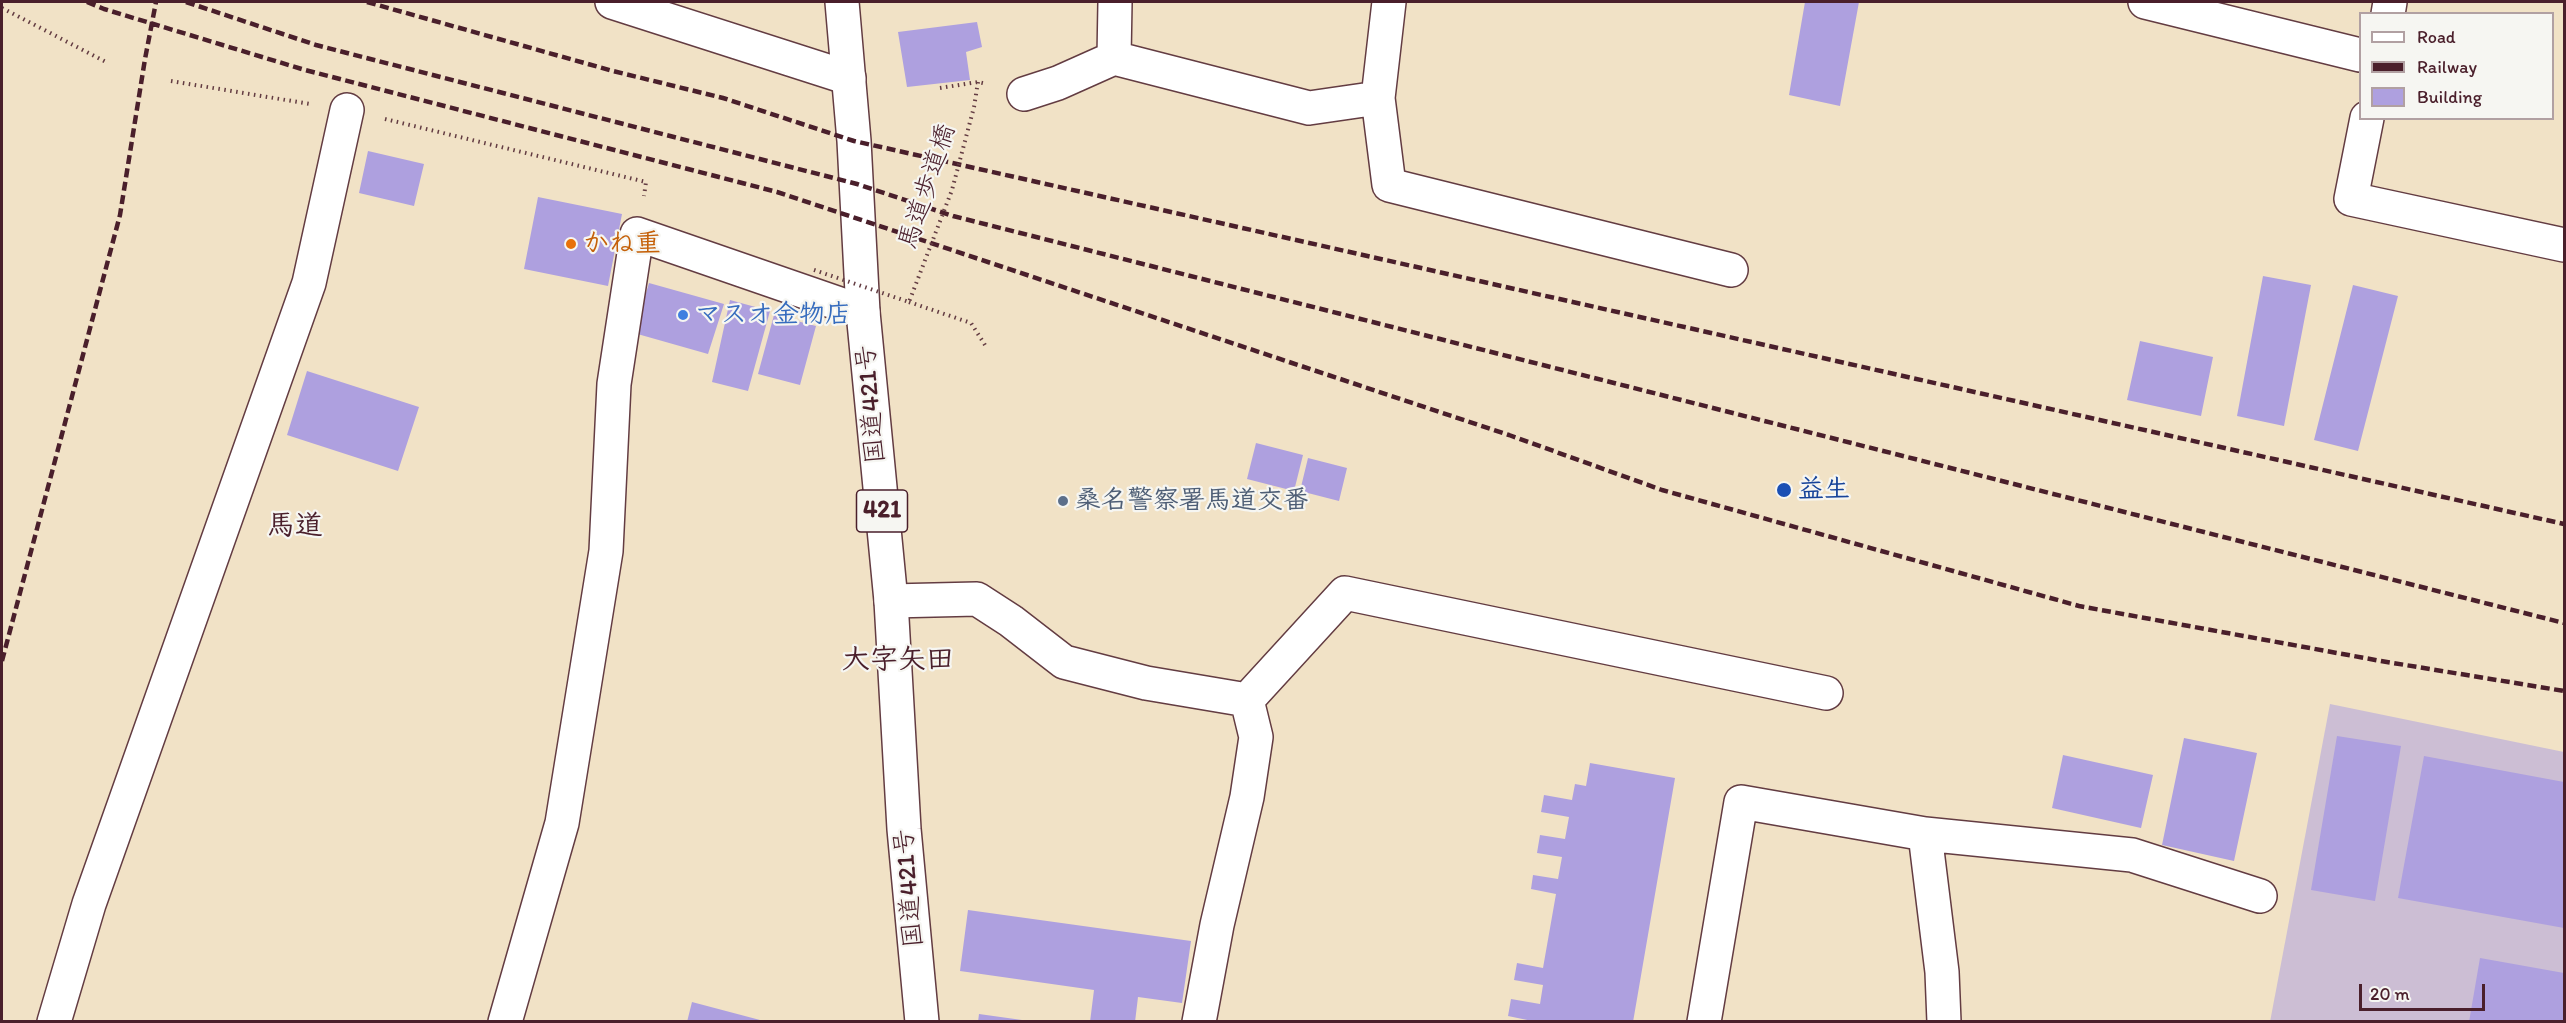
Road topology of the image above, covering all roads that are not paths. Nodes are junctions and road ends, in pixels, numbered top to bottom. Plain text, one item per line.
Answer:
1 (612, 2) edge
2 (842, 2) edge
3 (1115, 2) edge
4 (1389, 2) edge
5 (2145, 2) edge
6 (688, 13) edge
7 (2359, 55) edge
8 (1114, 58) junction
9 (849, 78) junction
10 (1024, 94) road end
11 (1378, 98) junction
12 (347, 110) road end
13 (2367, 120) edge
14 (2565, 245) edge
15 (1731, 270) dead end
16 (863, 312) junction
17 (891, 601) junction
18 (1826, 693) dead end
19 (1247, 700) junction
20 (1925, 834) junction
21 (2260, 896) dead end
22 (54, 1022) edge
23 (504, 1022) edge
24 (922, 1022) edge
25 (1199, 1022) edge
26 (1704, 1022) edge
27 (1944, 1022) edge

1 - 6 main road
2 - 9 main road, 国道421号 / 421
3 - 8 main road
4 - 11 main road
5 - 7 main road
6 - 9 main road
8 - 10 main road
8 - 11 main road
9 - 16 main road, 国道421号 / 421
11 - 15 main road
12 - 22 main road
13 - 14 main road
16 - 17 main road, 国道421号 / 421
16 - 23 main road
17 - 19 main road
17 - 24 main road, 国道421号 / 421
18 - 19 main road
19 - 25 main road
20 - 21 main road
20 - 26 main road
20 - 27 main road

